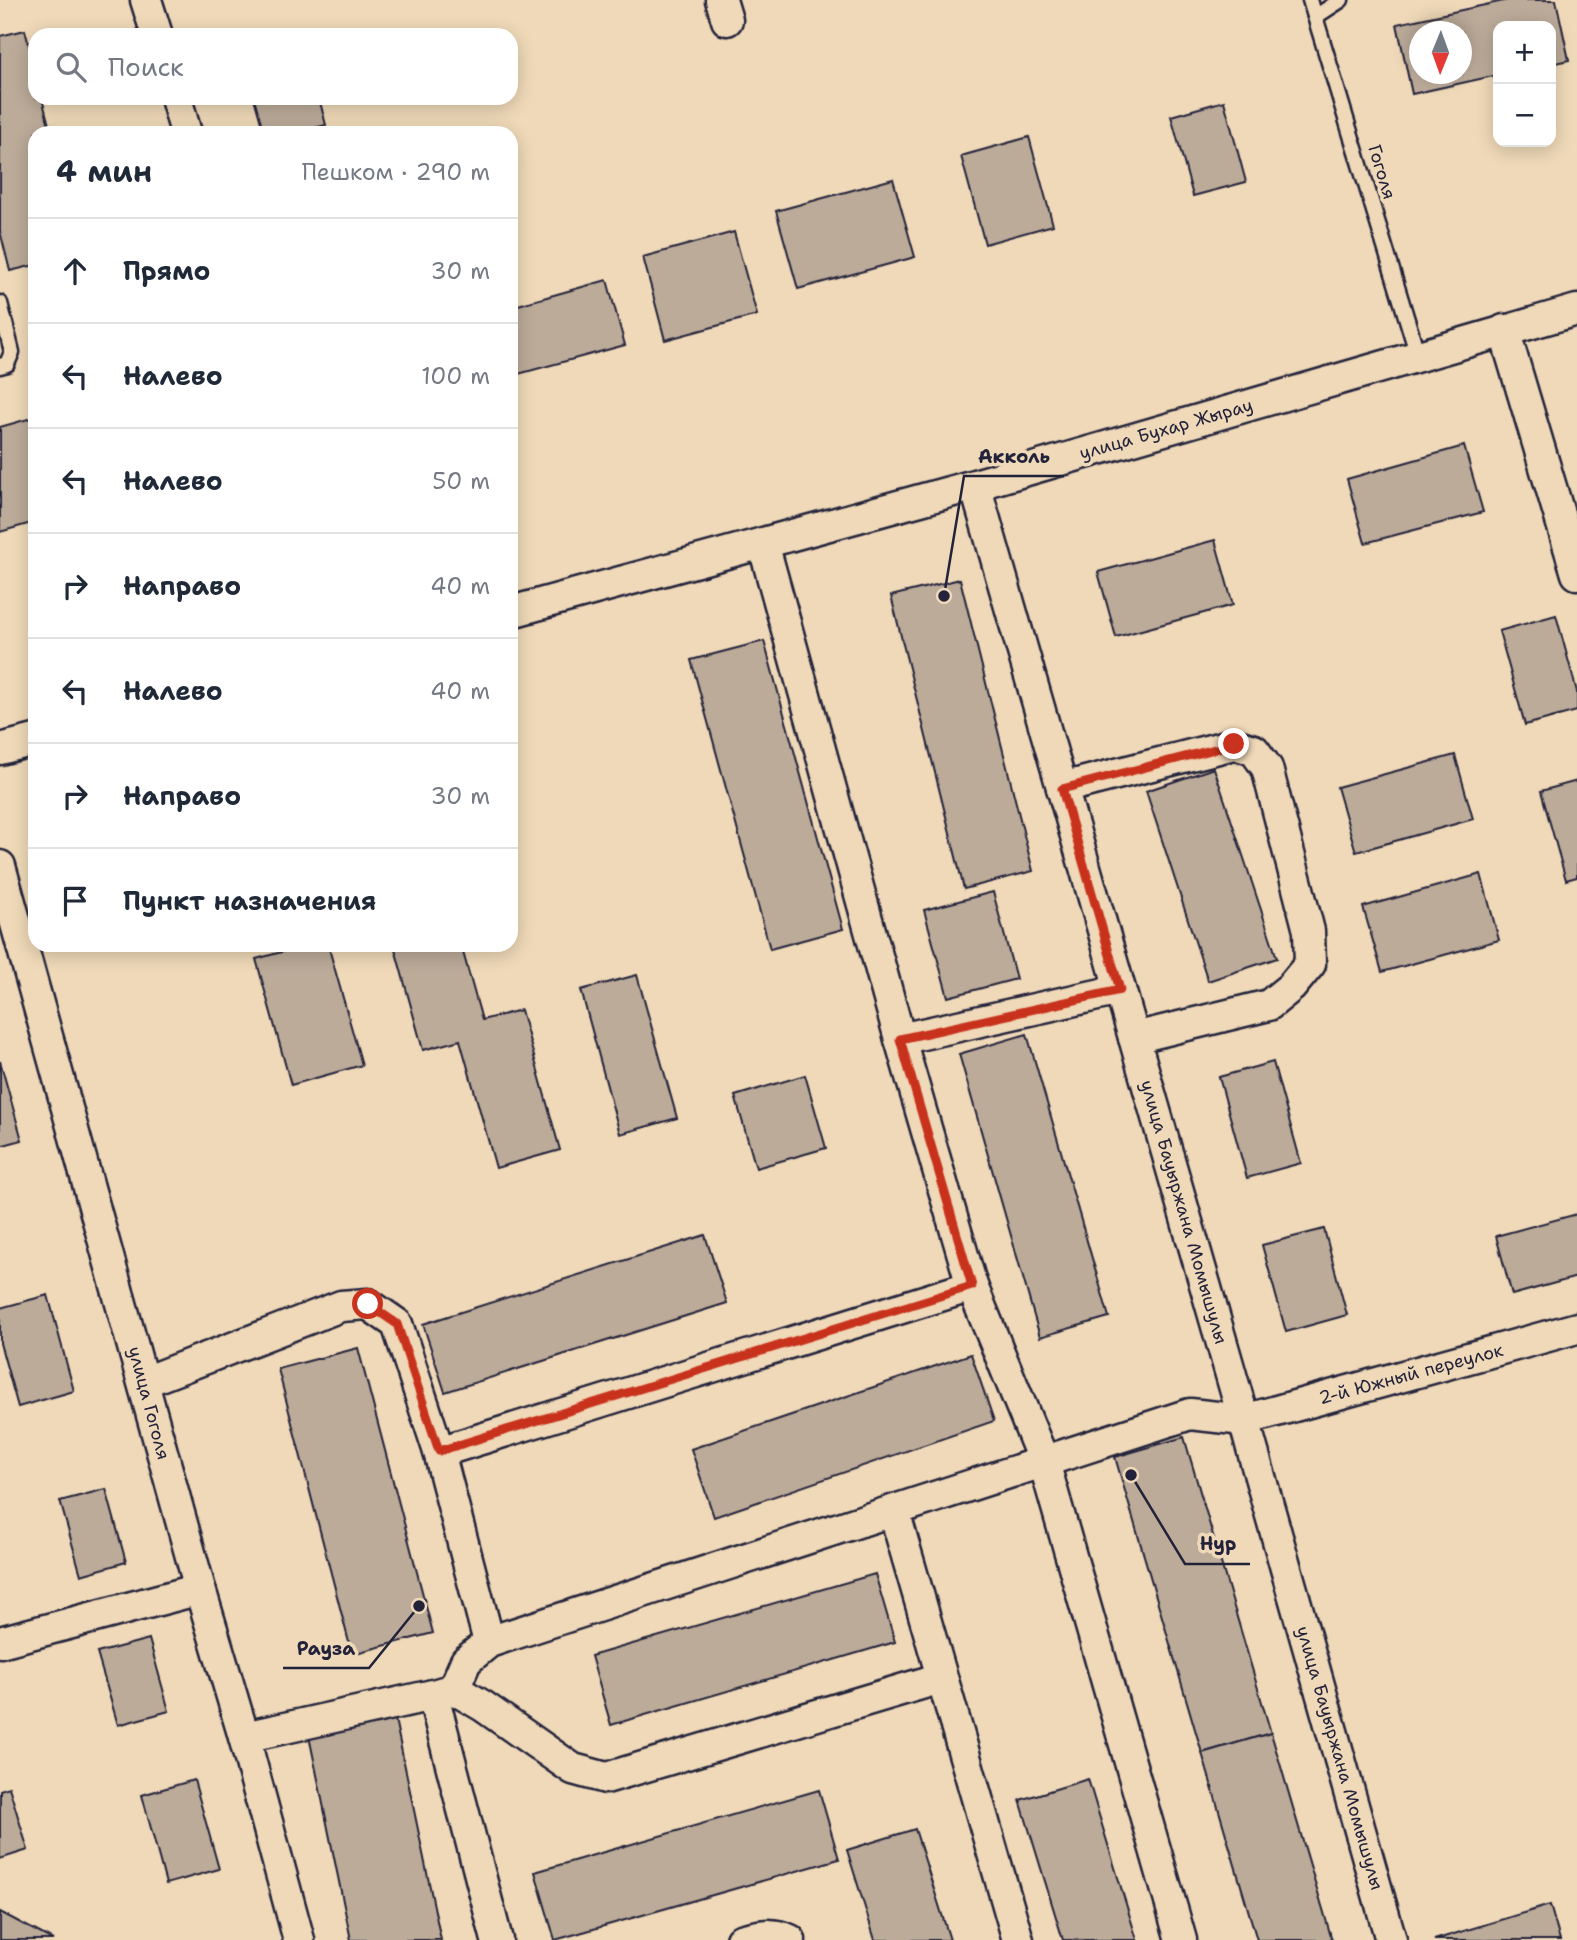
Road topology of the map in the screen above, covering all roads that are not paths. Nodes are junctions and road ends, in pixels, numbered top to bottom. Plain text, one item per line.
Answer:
1 (146, 0) edge
2 (1310, 0) edge
3 (1341, 0) edge
4 (1315, 17) junction
5 (155, 28) edge
6 (178, 105) edge
7 (184, 126) edge
8 (0, 303) edge
9 (1577, 310) edge
10 (1504, 330) junction
11 (1418, 355) junction
12 (0, 366) edge
13 (975, 485) junction
14 (764, 543) junction
15 (1577, 574) edge
16 (518, 610) edge
17 (28, 742) edge
18 (0, 750) edge
19 (1062, 789) junction
20 (0, 866) edge
21 (1120, 990) junction
22 (1134, 1038) junction
23 (900, 1039) junction
24 (972, 1286) junction
25 (1577, 1328) edge
26 (144, 1382) junction
27 (1244, 1420) junction
28 (439, 1451) junction
29 (1044, 1462) junction
30 (894, 1511) junction
31 (200, 1589) junction
32 (0, 1642) edge
33 (489, 1643) junction
34 (941, 1678) junction
35 (444, 1692) junction
36 (244, 1737) junction
37 (299, 1940) edge
38 (497, 1940) edge
39 (741, 1940) edge
40 (790, 1940) edge
41 (1018, 1940) edge
42 (1181, 1940) edge
43 (1391, 1940) edge

1 - 5 street
2 - 4 lane, Гоголя
3 - 4 lane
4 - 11 lane, Гоголя
6 - 7 street
8 - 12 lane
9 - 10 street, улица Бухар Жырау
10 - 11 street, улица Бухар Жырау
10 - 15 street
11 - 13 street, улица Бухар Жырау
13 - 14 street, улица Бухар Жырау
13 - 19 street, улица Бауыржана Момышулы
14 - 16 street, улица Бухар Жырау
14 - 23 street
17 - 18 street
19 - 21 street, улица Бауыржана Момышулы
19 - 22 street
20 - 26 street, улица Гоголя
21 - 22 street, улица Бауыржана Момышулы
21 - 23 street
22 - 27 street, улица Бауыржана Момышулы
23 - 24 street
24 - 28 street
24 - 29 street
25 - 27 street, 2-й Южный переулок
26 - 28 street
26 - 31 street, улица Гоголя
27 - 29 street
27 - 43 street, улица Бауыржана Момышулы
28 - 33 street
29 - 30 street
29 - 42 street
30 - 33 street
30 - 34 street
31 - 32 street
31 - 36 street, улица Гоголя
33 - 35 street
34 - 35 street
34 - 41 street
35 - 36 street
35 - 38 street
36 - 37 street, улица Гоголя
39 - 40 street

